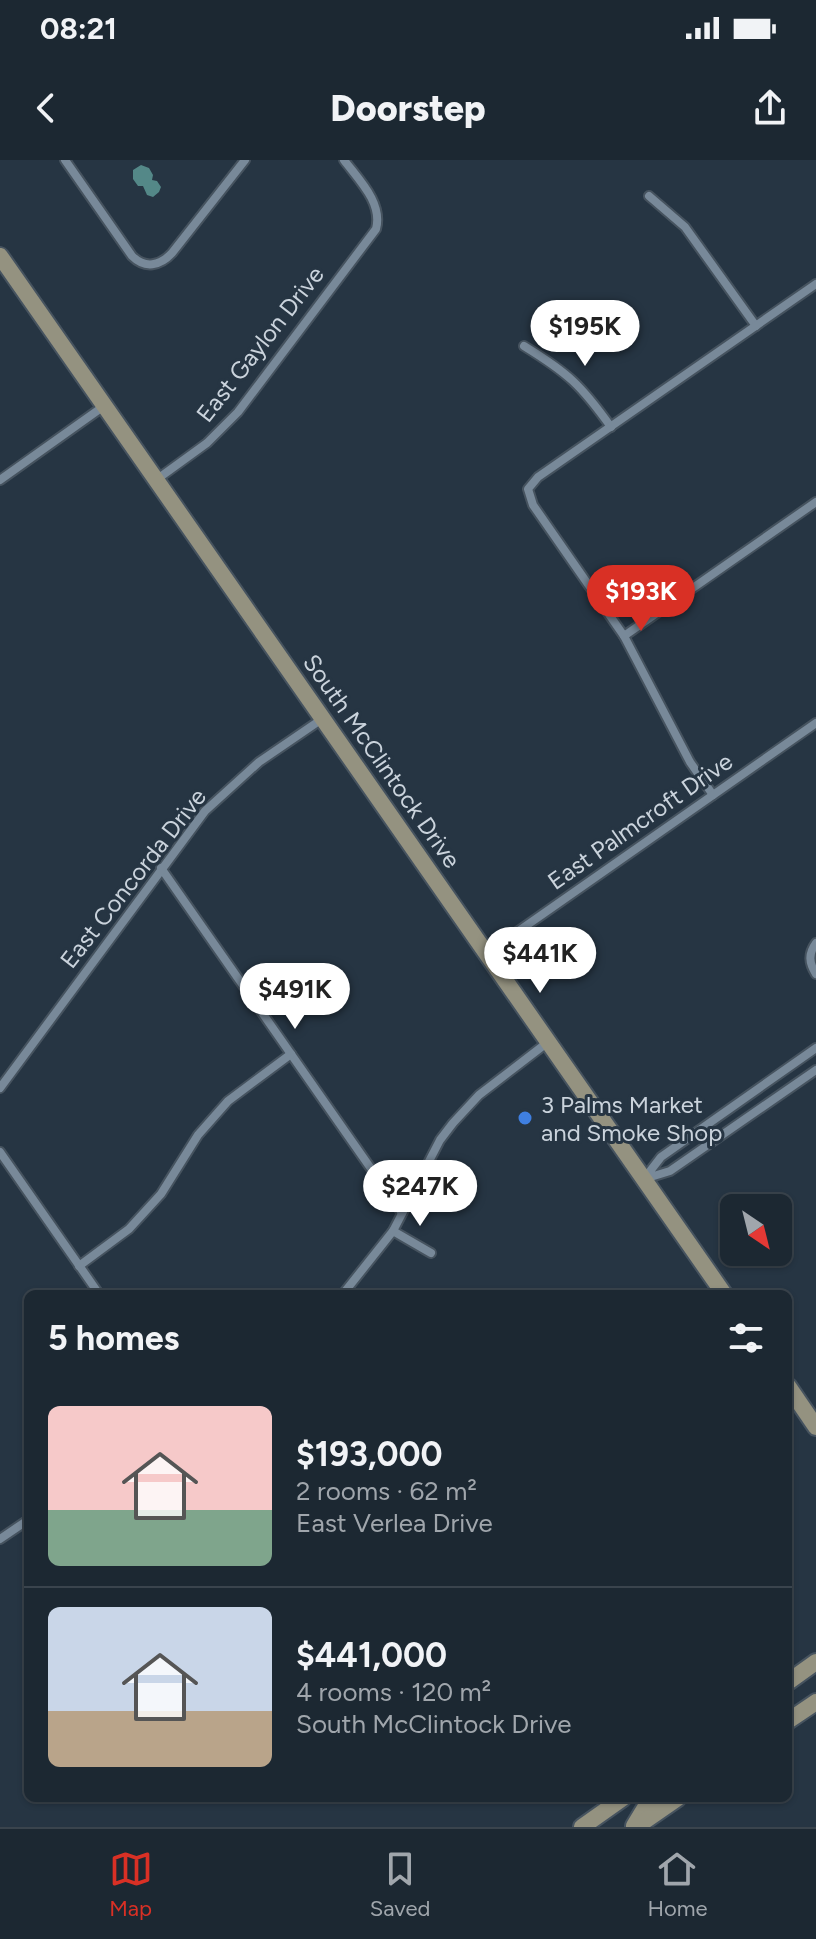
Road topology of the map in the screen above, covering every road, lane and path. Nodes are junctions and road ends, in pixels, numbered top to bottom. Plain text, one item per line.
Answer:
1 (65, 160) edge
2 (245, 160) edge
3 (344, 160) edge
4 (649, 196) dead end
5 (0, 256) edge
6 (816, 284) edge
7 (756, 326) junction
8 (524, 346) dead end
9 (104, 406) junction
10 (611, 427) junction
11 (0, 480) edge
12 (156, 480) junction
13 (816, 502) edge
14 (624, 636) junction
15 (323, 718) junction
16 (816, 723) edge
17 (713, 795) junction
18 (161, 868) junction
19 (816, 943) edge
20 (487, 953) junction
21 (816, 974) edge
22 (549, 1042) junction
23 (816, 1048) edge
24 (291, 1054) junction
25 (816, 1070) edge
26 (0, 1088) edge
27 (0, 1152) edge
28 (644, 1179) junction
29 (402, 1213) junction
30 (393, 1231) junction
31 (431, 1253) dead end
32 (79, 1266) junction
33 (96, 1290) edge
34 (346, 1290) edge
35 (721, 1290) edge
36 (792, 1392) edge
37 (816, 1427) edge
38 (24, 1523) edge
39 (0, 1539) edge
40 (816, 1662) edge
41 (792, 1679) edge
42 (816, 1702) edge
43 (792, 1718) edge
44 (617, 1802) edge
45 (649, 1802) edge
46 (672, 1802) edge
47 (582, 1827) edge
48 (635, 1827) edge

1 - 2 street
3 - 12 street, East Gaylon Drive
4 - 7 street
5 - 9 main road, South McClintock Drive
6 - 7 street
7 - 10 street
8 - 10 street
9 - 11 street
9 - 12 main road, South McClintock Drive
10 - 14 street
12 - 15 main road, South McClintock Drive
13 - 14 street
14 - 17 street
15 - 18 street, East Concorda Drive
15 - 20 main road, South McClintock Drive
16 - 17 street, East Palmcroft Drive
17 - 20 street, East Palmcroft Drive
18 - 24 street
18 - 26 street, East Concorda Drive
19 - 21 street
20 - 22 main road, South McClintock Drive
22 - 28 main road, South McClintock Drive
22 - 29 street
23 - 28 street
24 - 29 street
24 - 32 street
25 - 28 street
27 - 32 street
28 - 35 main road, South McClintock Drive
29 - 30 street
30 - 31 street
30 - 34 street
32 - 33 street
36 - 37 main road
38 - 39 street
40 - 41 main road
42 - 43 main road
44 - 47 main road
45 - 48 main road
46 - 48 main road

